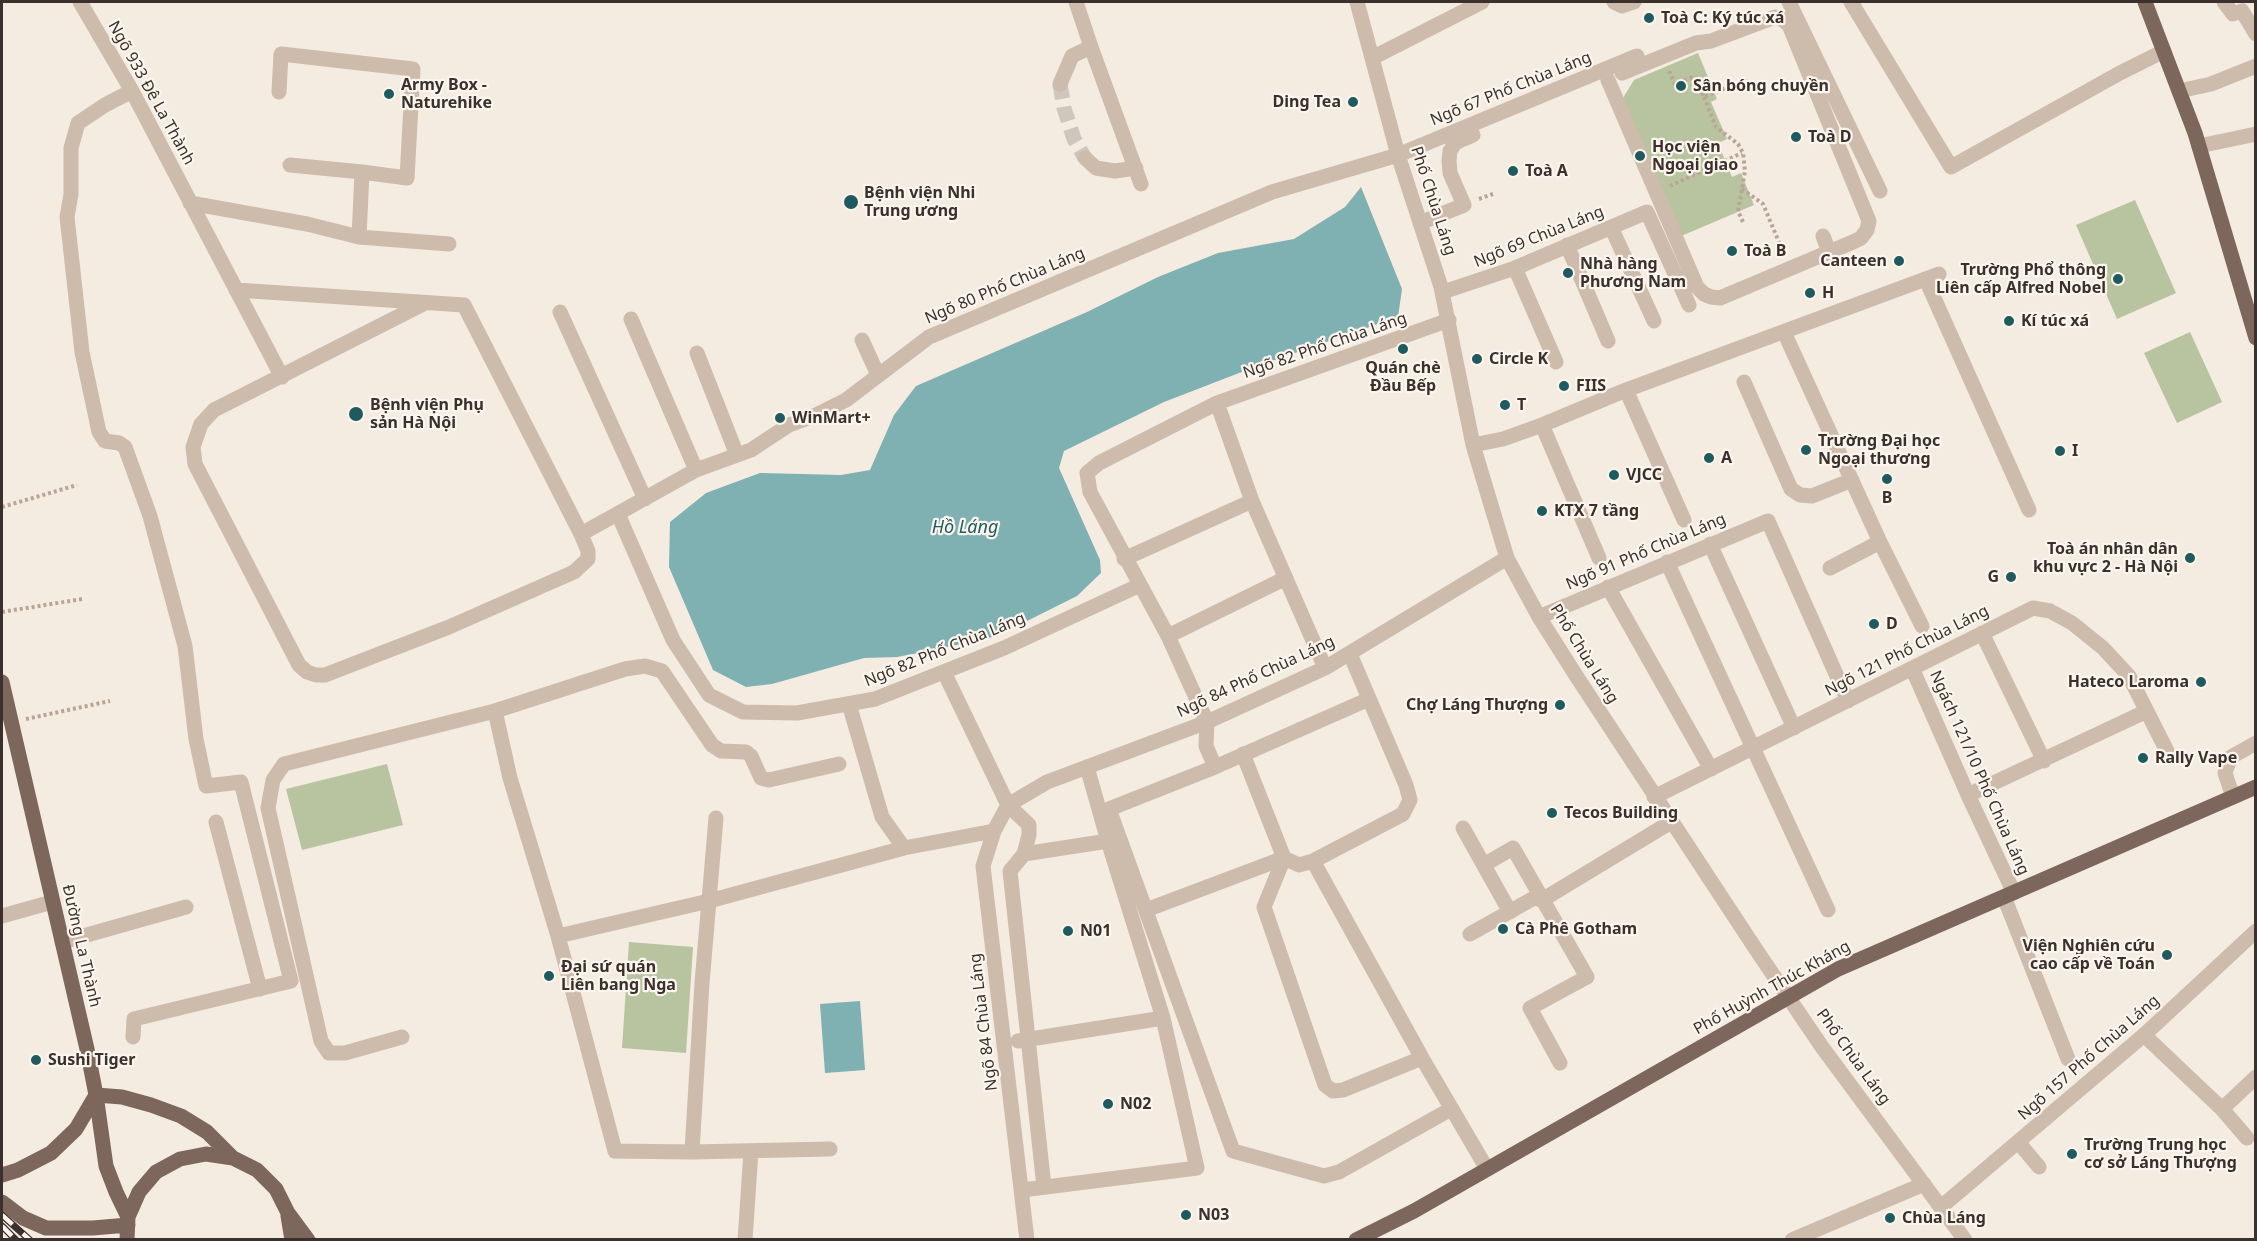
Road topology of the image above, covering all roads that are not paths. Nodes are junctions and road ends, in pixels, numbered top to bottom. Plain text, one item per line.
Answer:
1 (80, 2) edge
2 (1076, 2) edge
3 (1357, 2) edge
4 (1482, 2) edge
5 (1614, 2) edge
6 (1634, 2) edge
7 (1789, 2) edge
8 (1851, 2) edge
9 (2145, 2) edge
10 (2224, 2) edge
11 (1456, 7) edge
12 (2256, 34) edge
13 (1091, 47) junction
14 (2164, 51) junction
15 (1637, 56) dead end
16 (1372, 58) junction
17 (2256, 66) edge
18 (1608, 80) junction
19 (1060, 84) tunnel mouth
20 (132, 91) junction
21 (2179, 91) junction
22 (279, 92) dead end
23 (2256, 134) edge
24 (2199, 146) junction
25 (1398, 155) junction
26 (1085, 158) tunnel mouth
27 (290, 165) dead end
28 (1136, 168) junction
29 (362, 172) junction
30 (1141, 184) dead end
31 (1880, 191) dead end
32 (190, 203) junction
33 (1420, 223) junction
34 (1611, 227) junction
35 (1823, 236) dead end
36 (359, 237) junction
37 (448, 244) dead end
38 (1567, 245) junction
39 (1830, 252) junction
40 (1515, 268) junction
41 (236, 290) junction
42 (1443, 292) junction
43 (425, 303) junction
44 (1689, 305) dead end
45 (560, 312) dead end
46 (631, 319) dead end
47 (1449, 320) junction
48 (1654, 321) dead end
49 (1784, 332) junction
50 (2256, 338) edge
51 (862, 340) dead end
52 (1608, 341) dead end
53 (697, 353) dead end
54 (1556, 362) dead end
55 (878, 375) junction
56 (282, 377) junction
57 (1744, 382) dead end
58 (1626, 390) junction
59 (1217, 403) junction
60 (1542, 425) junction
61 (1473, 445) junction
62 (737, 455) junction
63 (696, 470) junction
64 (1851, 480) junction
65 (645, 499) junction
66 (1252, 501) junction
67 (2029, 510) dead end
68 (618, 514) junction
69 (1684, 520) dead end
70 (581, 534) junction
71 (1880, 542) junction
72 (1710, 544) junction
73 (1507, 558) junction
74 (1599, 558) dead end
75 (1124, 559) junction
76 (1667, 562) junction
77 (1830, 568) dead end
78 (1286, 578) junction
79 (1140, 585) junction
80 (1608, 587) junction
81 (1539, 617) junction
82 (1922, 626) dead end
83 (1982, 633) junction
84 (1168, 636) junction
85 (1350, 654) junction
86 (1326, 668) junction
87 (1912, 668) junction
88 (944, 672) junction
89 (2, 682) edge
90 (1369, 699) junction
91 (1848, 702) junction
92 (849, 704) junction
93 (495, 711) junction
94 (2147, 711) junction
95 (1207, 722) junction
96 (1794, 728) junction
97 (2256, 743) edge
98 (1753, 748) junction
99 (1243, 754) junction
100 (2170, 757) dead end
101 (2044, 761) junction
102 (839, 765) dead end
103 (1215, 766) junction
104 (1087, 767) junction
105 (1711, 769) junction
106 (2256, 786) edge
107 (1968, 795) junction
108 (1654, 797) junction
109 (2233, 797) junction
110 (1008, 805) junction
111 (716, 818) dead end
112 (216, 822) dead end
113 (1671, 822) junction
114 (1463, 828) dead end
115 (994, 831) junction
116 (1108, 841) junction
117 (904, 848) junction
118 (1024, 854) junction
119 (1284, 858) junction
120 (1313, 861) junction
121 (1487, 863) dead end
122 (2009, 895) junction
123 (1542, 900) junction
124 (709, 901) junction
125 (52, 902) junction
126 (186, 908) dead end
127 (1146, 910) junction
128 (1828, 910) dead end
129 (1510, 912) junction
130 (2, 916) edge
131 (2256, 931) edge
132 (1470, 934) dead end
133 (558, 936) junction
134 (63, 942) junction
135 (260, 989) junction
136 (1789, 998) junction
137 (1163, 1018) junction
138 (2144, 1035) junction
139 (402, 1037) dead end
140 (133, 1038) dead end
141 (1027, 1039) junction
142 (1005, 1044) junction
143 (1422, 1058) junction
144 (2068, 1059) dead end
145 (1560, 1064) dead end
146 (2256, 1077) edge
147 (96, 1095) junction
148 (1451, 1109) junction
149 (2223, 1109) junction
150 (2247, 1138) dead end
151 (2019, 1143) junction
152 (830, 1149) dead end
153 (750, 1150) junction
154 (692, 1152) junction
155 (233, 1158) junction
156 (2039, 1167) dead end
157 (1487, 1169) junction
158 (2, 1175) edge
159 (1924, 1184) junction
160 (1044, 1187) junction
161 (1022, 1190) junction
162 (2, 1202) edge
163 (1941, 1208) junction
164 (288, 1213) junction
165 (128, 1227) edge
166 (291, 1239) edge
167 (308, 1239) edge
168 (745, 1239) edge
169 (1027, 1239) edge
170 (1356, 1239) edge
171 (1792, 1239) edge
172 (1965, 1239) edge

1 - 20 street, Ngõ 933 Đê La Thành
2 - 13 street
3 - 16 street, Phố Chùa Láng
4 - 11 street
5 - 6 street
7 - 31 street
8 - 14 street
9 - 14 main road
10 - 12 street
11 - 16 street
13 - 19 street
13 - 28 street
14 - 21 main road
15 - 25 street, Ngõ 67 Phố Chùa Láng
16 - 25 street, Phố Chùa Láng
17 - 21 street
18 - 33 street
18 - 39 street
18 - 39 street
20 - 32 street, Ngõ 933 Đê La Thành
20 - 135 street
21 - 24 main road
22 - 29 street
23 - 24 street
24 - 50 main road
25 - 33 street, Phố Chùa Láng
25 - 55 street, Ngõ 80 Phố Chùa Láng
26 - 28 street
27 - 29 street
28 - 30 street
29 - 36 street
32 - 36 street
32 - 41 street, Ngõ 933 Đê La Thành
33 - 42 street, Phố Chùa Láng
34 - 38 street, Ngõ 69 Chùa Láng
34 - 44 street, Ngõ 69 Chùa Láng
34 - 48 street
35 - 39 street
36 - 37 street
38 - 40 street, Ngõ 69 Chùa Láng
38 - 52 street
40 - 42 street, Ngõ 69 Chùa Láng
40 - 54 street
41 - 43 street
41 - 56 street, Ngõ 933 Đê La Thành
42 - 47 street, Phố Chùa Láng
43 - 56 street
43 - 70 street
45 - 65 street
46 - 63 street
47 - 59 street, Ngõ 82 Phố Chùa Láng
47 - 61 street, Phố Chùa Láng
49 - 58 street
49 - 64 street
49 - 67 street
51 - 55 street
53 - 62 street
55 - 62 street, Ngõ 80 Phố Chùa Láng
56 - 70 street
57 - 64 street
58 - 60 street
58 - 69 street
59 - 66 street
59 - 75 street, Ngõ 82 Phố Chùa Láng
60 - 61 street
60 - 74 street
61 - 73 street, Phố Chùa Láng
62 - 63 street, Ngõ 80 Phố Chùa Láng
63 - 65 street, Ngõ 80 Phố Chùa Láng
64 - 71 street
65 - 68 street, Ngõ 80 Phố Chùa Láng
66 - 75 street
66 - 78 street
68 - 70 street, Ngõ 80 Phố Chùa Láng
68 - 92 street, Ngõ 82 Phố Chùa Láng
71 - 77 street
71 - 82 street
72 - 76 street, Ngõ 91 Phố Chùa Láng
72 - 91 street, Ngõ 91 Phố Chùa Láng
72 - 96 street
73 - 81 street, Phố Chùa Láng
73 - 85 street, Ngõ 84 Phố Chùa Láng
75 - 79 street
76 - 80 street, Ngõ 91 Phố Chùa Láng
76 - 98 street
78 - 84 street
78 - 86 street
79 - 84 street
79 - 88 street, Ngõ 82 Phố Chùa Láng
80 - 81 street, Ngõ 91 Phố Chùa Láng
80 - 105 street
81 - 108 street, Phố Chùa Láng
83 - 87 street, Ngõ 121 Phố Chùa Láng
83 - 94 street, Ngõ 121 Phố Chùa Láng
83 - 101 street
84 - 95 street
85 - 86 street, Ngõ 84 Phố Chùa Láng
85 - 90 street
86 - 95 street, Ngõ 84 Phố Chùa Láng
87 - 91 street, Ngõ 121 Phố Chùa Láng
87 - 107 street, Ngách 121/10 Phố Chùa Láng
88 - 92 street, Ngõ 82 Phố Chùa Láng
88 - 110 street
89 - 125 main road, Đường La Thành
90 - 99 street
90 - 120 street
91 - 96 street, Ngõ 121 Phố Chùa Láng
92 - 117 street
93 - 102 street
93 - 133 street
93 - 139 street
94 - 100 street, Ngõ 121 Phố Chùa Láng
94 - 101 street
95 - 103 street
95 - 104 street, Ngõ 84 Phố Chùa Láng
96 - 98 street, Ngõ 121 Phố Chùa Láng
97 - 109 street
98 - 105 street, Ngõ 121 Phố Chùa Láng
98 - 128 street
99 - 103 street
99 - 119 street
101 - 107 street
103 - 127 street
104 - 110 street, Ngõ 84 Phố Chùa Láng
104 - 116 street
105 - 108 street, Ngõ 121 Phố Chùa Láng
106 - 109 main road, Phố Huỳnh Thúc Kháng
107 - 122 street, Ngách 121/10 Phố Chùa Láng
108 - 113 street, Phố Chùa Láng
109 - 122 main road, Phố Huỳnh Thúc Kháng
110 - 115 street, Ngõ 84 Chùa Láng
110 - 118 street
111 - 124 street
112 - 135 street
113 - 123 street
113 - 136 street, Phố Chùa Láng
114 - 129 street
115 - 117 street
115 - 142 street, Ngõ 84 Chùa Láng
116 - 118 street
116 - 137 street
117 - 124 street
118 - 141 street
119 - 120 street
119 - 127 street
119 - 143 street
120 - 143 street
121 - 123 street
122 - 136 main road, Phố Huỳnh Thúc Kháng
122 - 144 street, Ngách 121/10 Phố Chùa Láng
123 - 129 street
123 - 145 street
124 - 133 street
124 - 154 street
125 - 130 street
125 - 134 main road, Đường La Thành
126 - 134 street
127 - 148 street
129 - 132 street
131 - 138 street, Ngõ 157 Phố Chùa Láng
133 - 154 street
134 - 147 main road, Đường La Thành
135 - 140 street
136 - 157 main road, Phố Huỳnh Thúc Kháng
136 - 159 street, Phố Chùa Láng
137 - 141 street
137 - 160 street
138 - 149 street
138 - 151 street, Ngõ 157 Phố Chùa Láng
141 - 142 street
141 - 160 street
142 - 161 street, Ngõ 84 Chùa Láng
143 - 148 street
146 - 149 street
147 - 155 main road
147 - 158 main road
147 - 165 main road, Đường La Thành
148 - 157 street
149 - 150 street
151 - 156 street
151 - 163 street, Ngõ 157 Phố Chùa Láng
152 - 153 street
153 - 154 street
153 - 168 street
155 - 164 main road
155 - 165 main road
157 - 170 main road, Phố Huỳnh Thúc Kháng
159 - 163 street, Phố Chùa Láng
159 - 171 street
160 - 161 street
161 - 169 street, Ngõ 84 Chùa Láng
162 - 165 main road
163 - 172 street, Phố Chùa Láng
164 - 166 main road
164 - 167 main road

